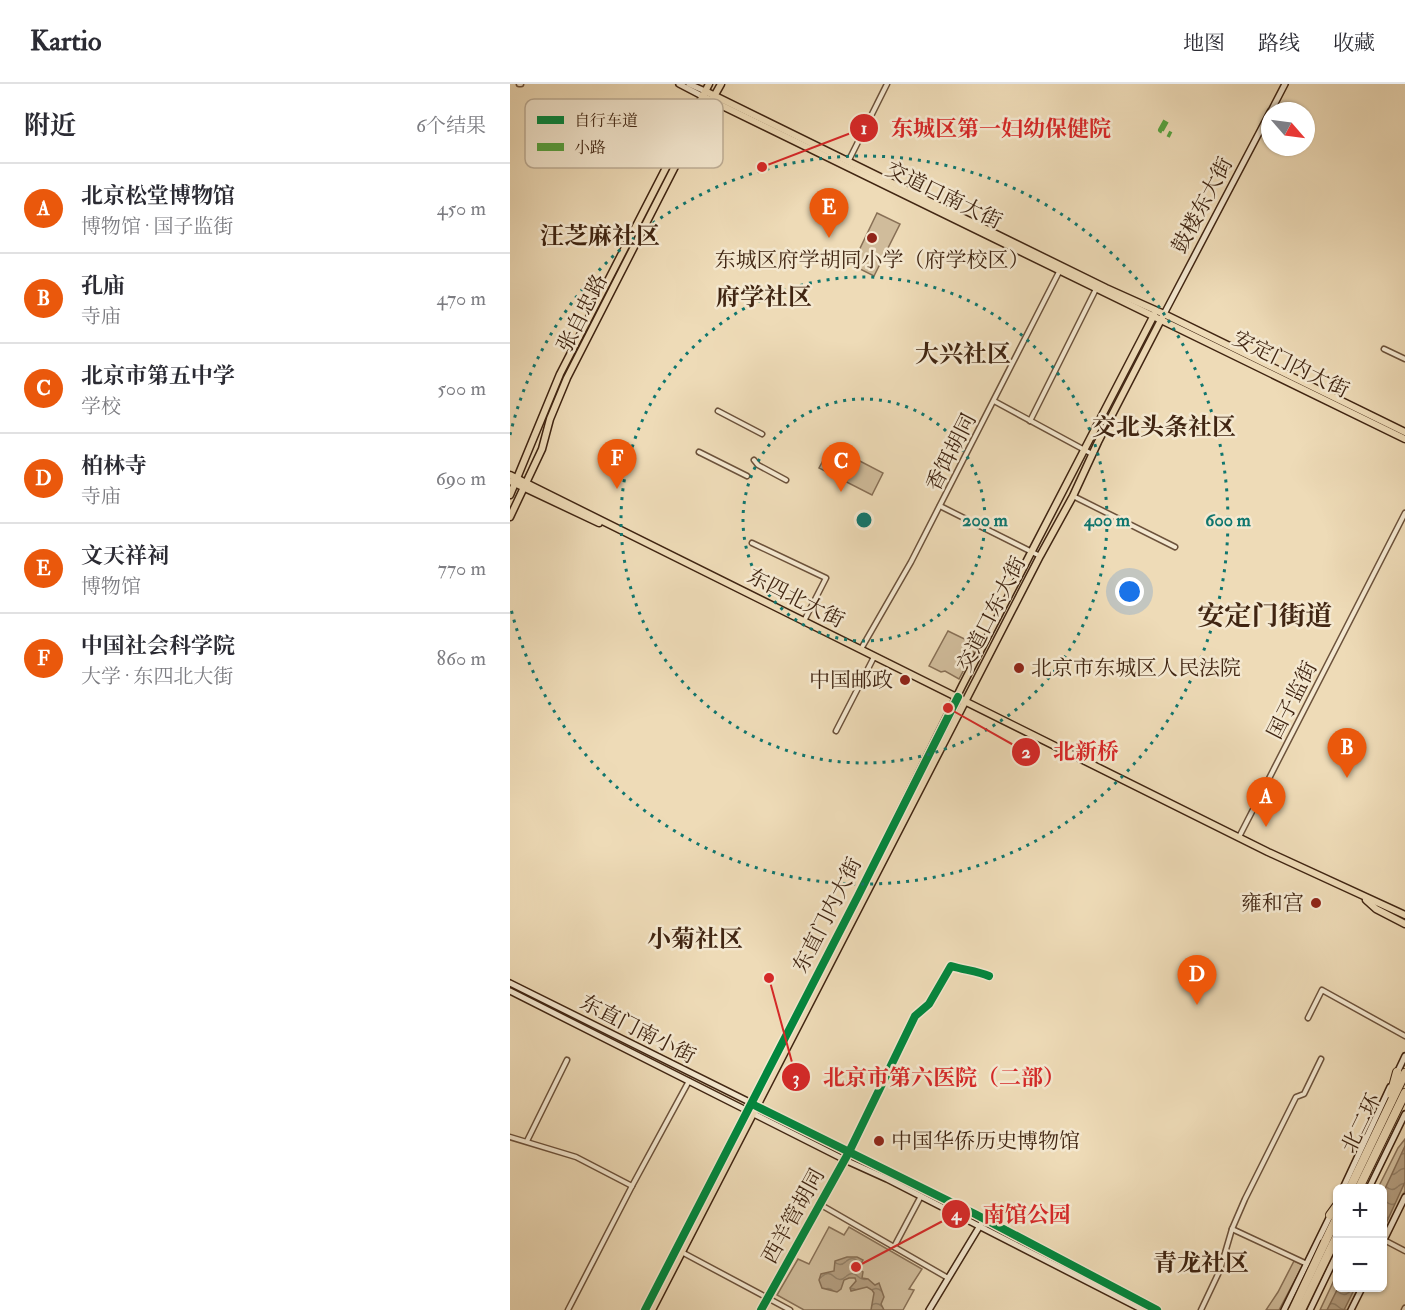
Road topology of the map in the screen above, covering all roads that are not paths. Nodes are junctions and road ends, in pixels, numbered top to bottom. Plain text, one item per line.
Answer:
1 (679, 84) edge
2 (689, 84) edge
3 (709, 84) edge
4 (721, 84) edge
5 (887, 84) edge
6 (1285, 84) edge
7 (703, 94) junction
8 (713, 98) joint
9 (700, 99) edge
10 (1275, 102) edge
11 (723, 103) edge
12 (1261, 129) edge
13 (847, 164) junction
14 (665, 168) edge
15 (673, 168) edge
16 (1061, 269) junction
17 (1096, 289) junction
18 (1154, 315) junction
19 (1163, 316) junction
20 (1384, 349) dead end
21 (1405, 360) edge
22 (994, 401) junction
23 (718, 411) dead end
24 (1030, 421) junction
25 (1405, 432) edge
26 (762, 434) dead end
27 (1405, 439) edge
28 (1084, 449) junction
29 (699, 452) dead end
30 (1092, 454) junction
31 (753, 460) dead end
32 (510, 476) edge
33 (747, 477) dead end
34 (786, 480) dead end
35 (514, 481) edge
36 (526, 486) junction
37 (510, 495) edge
38 (1072, 496) junction
39 (940, 506) junction
40 (1405, 513) edge
41 (510, 517) edge
42 (752, 543) dead end
43 (1175, 547) dead end
44 (1031, 552) junction
45 (1040, 556) junction
46 (804, 621) junction
47 (861, 649) junction
48 (874, 656) junction
49 (958, 697) junction
50 (965, 701) junction
51 (836, 730) dead end
52 (1239, 837) junction
53 (1364, 897) junction
54 (1405, 915) edge
55 (1405, 924) edge
56 (989, 976) dead end
57 (510, 983) edge
58 (510, 991) edge
59 (1308, 1018) dead end
60 (1405, 1036) edge
61 (1405, 1056) edge
62 (1321, 1059) dead end
63 (567, 1060) dead end
64 (1401, 1075) edge
65 (689, 1081) junction
66 (1405, 1093) edge
67 (1405, 1104) edge
68 (752, 1108) junction
69 (1405, 1114) edge
70 (1389, 1127) junction
71 (510, 1137) edge
72 (527, 1142) junction
73 (849, 1152) junction
74 (845, 1160) junction
75 (1344, 1184) edge
76 (1351, 1184) edge
77 (1361, 1184) edge
78 (1371, 1184) edge
79 (632, 1186) junction
80 (921, 1196) junction
81 (1405, 1197) edge
82 (821, 1205) junction
83 (1333, 1217) edge
84 (984, 1219) junction
85 (980, 1226) junction
86 (1333, 1226) edge
87 (1232, 1229) junction
88 (1385, 1238) edge
89 (1387, 1244) edge
90 (894, 1247) junction
91 (1331, 1247) edge
92 (679, 1251) junction
93 (1405, 1251) edge
94 (1307, 1264) junction
95 (948, 1278) junction
96 (1297, 1284) junction
97 (1360, 1292) edge
98 (1318, 1294) junction
99 (767, 1298) junction
100 (1130, 1300) junction
101 (568, 1310) edge
102 (645, 1310) edge
103 (652, 1310) edge
104 (760, 1310) edge
105 (790, 1310) edge
106 (929, 1310) edge
107 (1143, 1310) edge
108 (1157, 1310) edge
109 (1201, 1310) edge
110 (1284, 1310) edge
111 (1293, 1310) edge
112 (1301, 1310) edge
113 (1310, 1310) edge
114 (1351, 1310) edge

1 - 7 main road
2 - 7 main road
3 - 7 main road, 张自忠路
4 - 8 main road, 张自忠路
5 - 13 street
6 - 10 main road, 鼓楼东大街
7 - 8 main road, 交道口南大街
7 - 9 main road, 张自忠路
11 - 13 main road, 交道口南大街
12 - 19 main road, 鼓楼东大街
13 - 16 main road, 交道口南大街
14 - 35 main road, 张自忠路
15 - 36 main road, 张自忠路
16 - 17 main road, 交道口南大街
16 - 19 main road, 交道口南大街
16 - 22 street, 香饵胡同
17 - 18 main road, 交道口南大街
17 - 24 street
18 - 19 main road, 交道口南大街
18 - 28 main road, 交道口东大街
19 - 25 main road, 安定门内大街
19 - 27 main road, 安定门内大街
19 - 30 main road, 交道口东大街
20 - 21 street
22 - 24 street
22 - 39 street, 香饵胡同
23 - 26 street
24 - 28 street
28 - 30 street
28 - 44 main road, 交道口东大街
29 - 33 street
30 - 38 main road, 交道口东大街
31 - 34 street
32 - 35 main road, 东四北大街
35 - 36 main road, 东四北大街
35 - 37 main road, 张自忠路
36 - 41 main road, 张自忠路
36 - 46 main road, 东四北大街
38 - 43 street
38 - 45 main road, 交道口东大街
39 - 44 street
39 - 47 street, 香饵胡同
40 - 52 street, 国子监街
42 - 46 street
44 - 45 street
44 - 49 main road, 交道口东大街
45 - 50 main road, 交道口东大街
46 - 47 main road, 东四北大街
47 - 48 main road, 东四北大街
48 - 49 main road, 东四北大街
48 - 51 street
49 - 50 main road, 东四北大街
49 - 68 main road, 东直门内大街
50 - 52 main road, 东四北大街
50 - 68 main road, 东直门内大街
52 - 53 main road, 东四北大街
53 - 54 main road
53 - 55 main road
56 - 73 street, 西羊管胡同
57 - 68 main road, 东直门南小街
58 - 65 main road, 东直门南小街
59 - 60 street
61 - 64 main road
62 - 87 street
63 - 72 street
64 - 75 main road
64 - 76 highway, 北二环
65 - 68 main road, 东直门南小街
65 - 79 street
66 - 70 highway, 北二环
67 - 70 highway
68 - 73 main road
68 - 74 main road
68 - 92 main road, 东直门内大街
69 - 78 main road
70 - 77 highway, 北二环
71 - 72 street
72 - 79 street
73 - 74 street, 西羊管胡同
73 - 84 main road
74 - 80 main road
74 - 82 street, 西羊管胡同
79 - 101 street
80 - 85 main road
80 - 90 street
81 - 88 main road
82 - 90 street
82 - 99 street, 西羊管胡同
83 - 94 main road
84 - 85 main road
84 - 100 main road
85 - 95 main road
85 - 100 main road
86 - 91 highway
87 - 94 street
87 - 109 street
89 - 93 street
90 - 95 street
91 - 98 main road
91 - 111 highway, bridge
91 - 112 highway, bridge
92 - 99 street
92 - 102 main road, 东直门内大街
92 - 103 main road, 东直门内大街
94 - 96 main road
95 - 106 main road
96 - 98 main road
96 - 110 main road
97 - 114 main road
98 - 113 main road
99 - 104 street, 西羊管胡同
99 - 105 street
100 - 107 main road
100 - 108 main road

